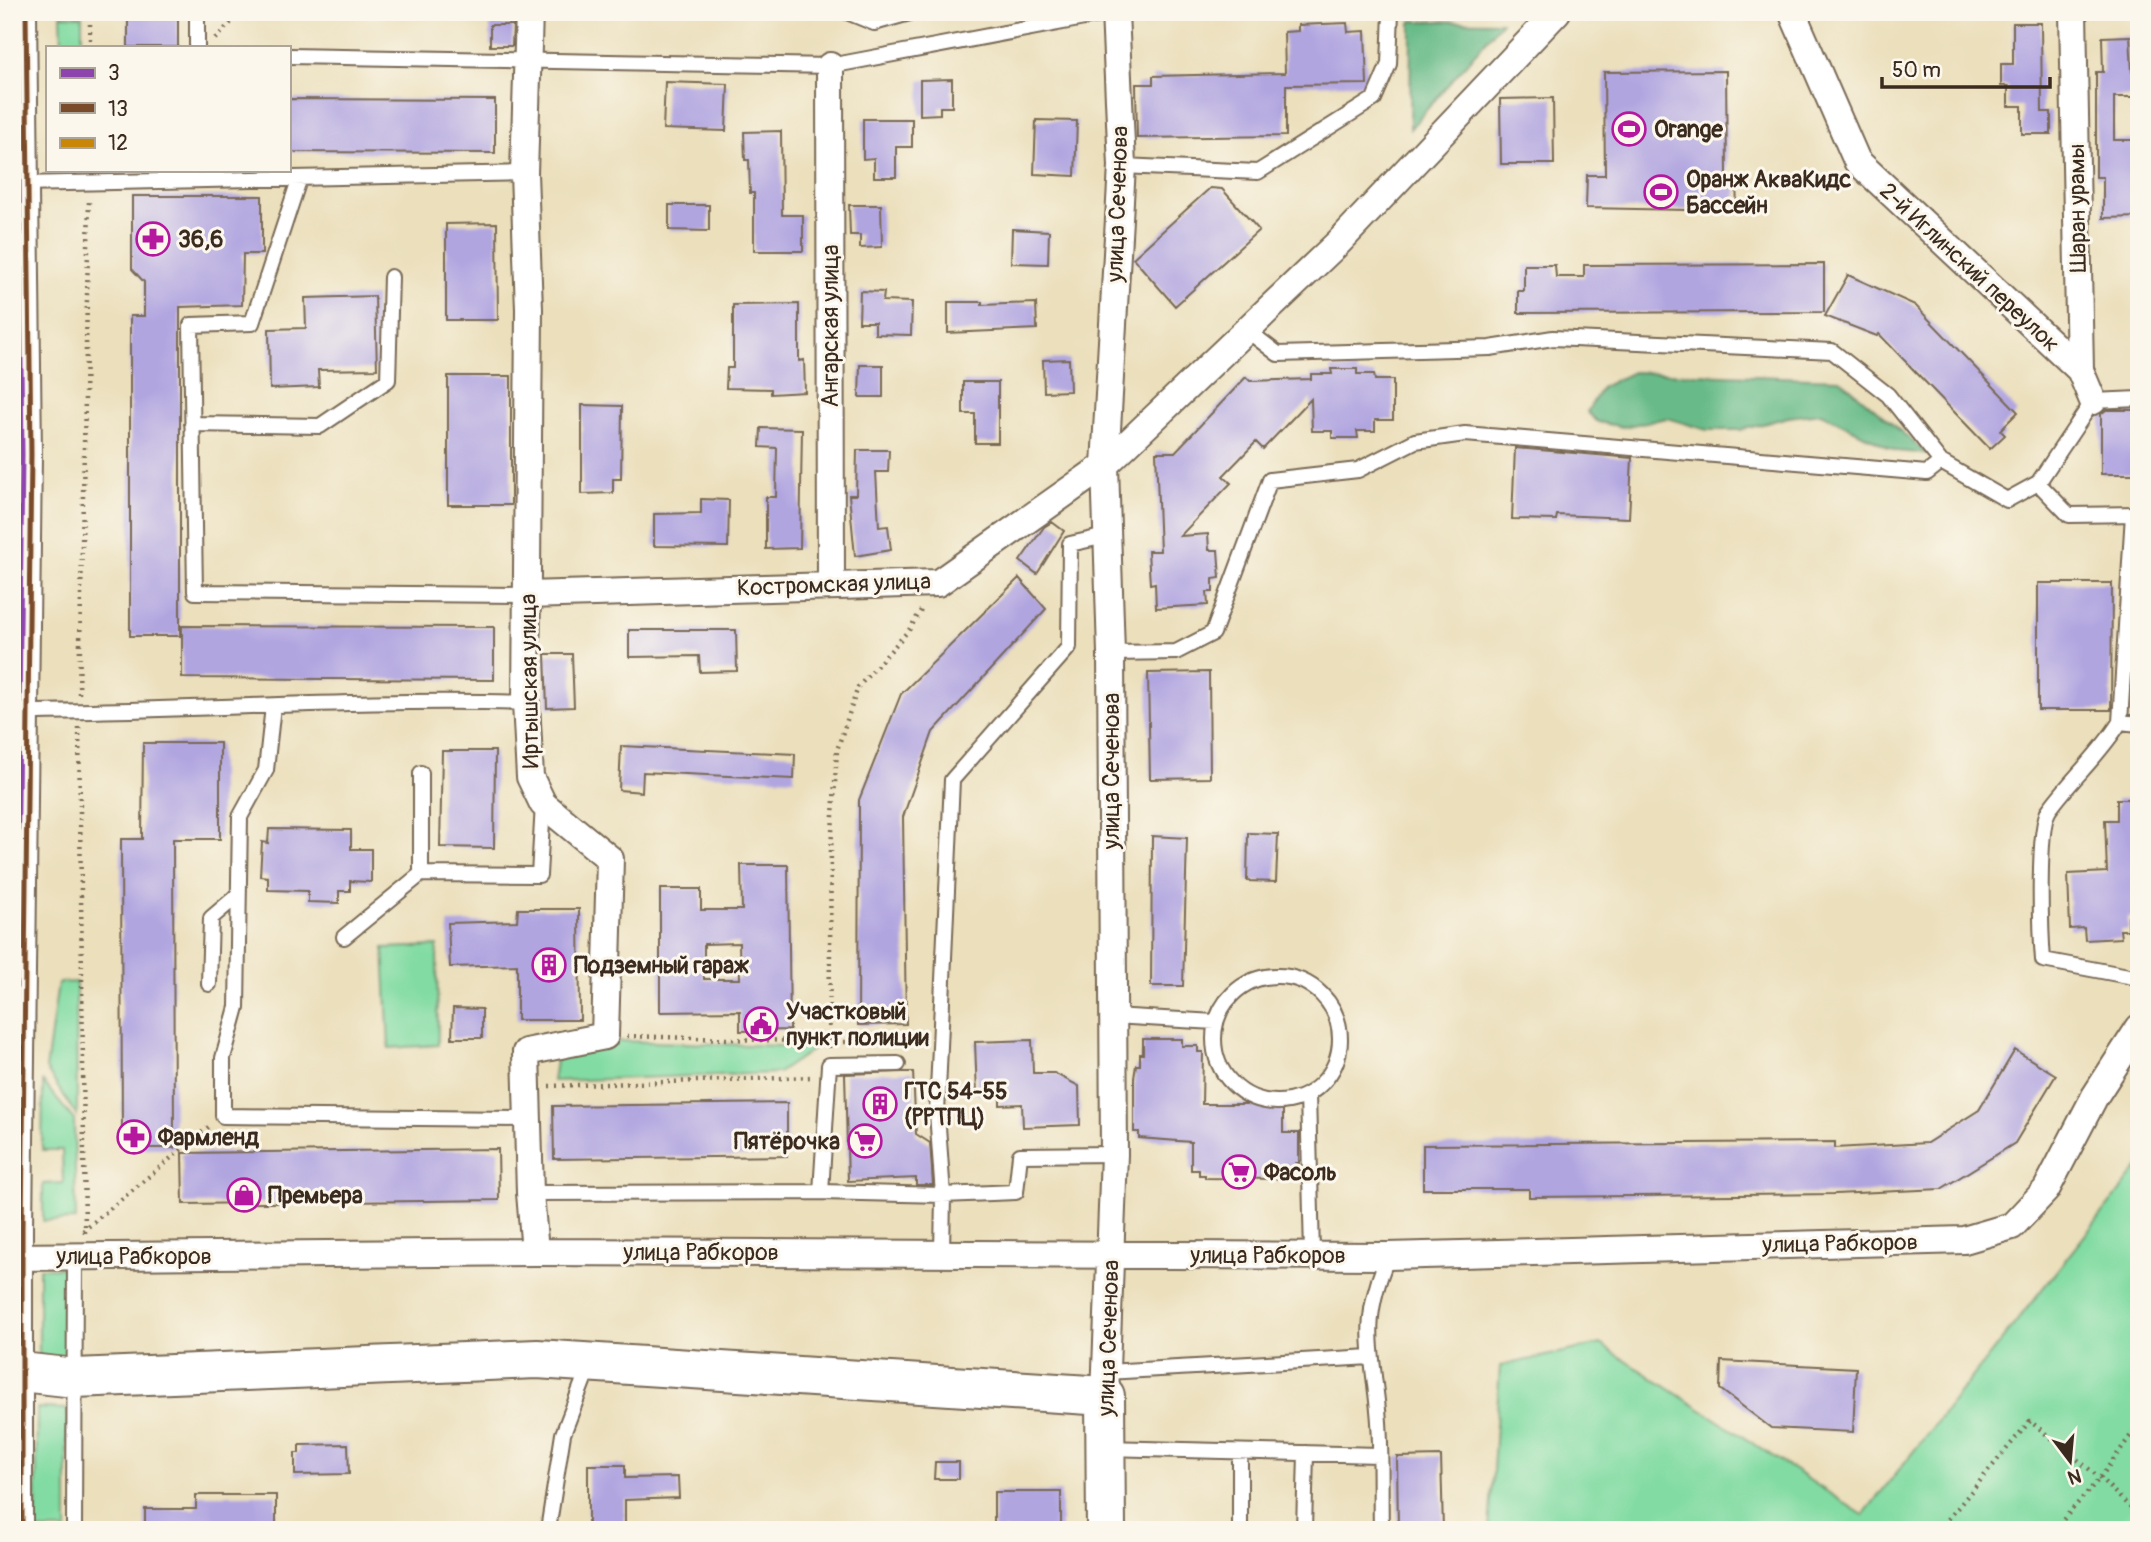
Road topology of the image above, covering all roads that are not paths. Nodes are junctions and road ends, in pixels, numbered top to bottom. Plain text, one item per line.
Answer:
1 (17, 12) edge
2 (197, 12) edge
3 (529, 12) edge
4 (847, 12) edge
5 (913, 12) edge
6 (1115, 12) edge
7 (1391, 12) edge
8 (1557, 12) edge
9 (1792, 12) edge
10 (2073, 12) edge
11 (197, 46) edge
12 (290, 56) edge
13 (530, 58) junction
14 (830, 66) junction
15 (1122, 166) junction
16 (524, 173) junction
17 (299, 180) junction
18 (19, 184) junction
19 (391, 277) dead end
20 (1248, 331) junction
21 (2080, 370) junction
22 (2139, 399) edge
23 (2093, 401) junction
24 (192, 424) junction
25 (1941, 462) junction
26 (1105, 465) junction
27 (2038, 483) junction
28 (2136, 514) edge
29 (1106, 536) junction
30 (831, 586) junction
31 (527, 595) junction
32 (1111, 653) junction
33 (16, 691) edge
34 (526, 704) junction
35 (273, 706) junction
36 (2120, 722) junction
37 (2139, 724) edge
38 (421, 773) dead end
39 (542, 804) junction
40 (421, 874) junction
41 (239, 895) junction
42 (344, 937) dead end
43 (2139, 978) edge
44 (209, 984) dead end
45 (1113, 1016) junction
46 (1216, 1022) junction
47 (2139, 1028) edge
48 (898, 1064) dead end
49 (1308, 1094) junction
50 (528, 1119) junction
51 (1114, 1154) junction
52 (821, 1192) junction
53 (530, 1193) junction
54 (943, 1195) junction
55 (535, 1252) junction
56 (942, 1253) junction
57 (1312, 1254) junction
58 (1111, 1256) junction
59 (1388, 1256) junction
60 (13, 1257) edge
61 (75, 1257) junction
62 (1371, 1357) junction
63 (590, 1363) junction
64 (13, 1371) edge
65 (75, 1378) junction
66 (1105, 1384) junction
67 (1105, 1448) junction
68 (1240, 1452) junction
69 (1306, 1453) junction
70 (1379, 1455) junction
71 (13, 1462) edge
72 (13, 1530) edge
73 (74, 1530) edge
74 (548, 1530) edge
75 (1106, 1530) edge
76 (1240, 1530) edge
77 (1304, 1530) edge
78 (1381, 1530) edge

1 - 18 main road
2 - 11 lane
3 - 13 street, Иртышская улица
4 - 5 lane
6 - 14 lane
6 - 15 street, улица Сеченова
7 - 15 lane
8 - 20 street, Костромская улица
9 - 21 street, 2-й Иглинский переулок
10 - 21 street, Шаран урамы
12 - 13 lane
13 - 14 lane
13 - 16 street, Иртышская улица
14 - 30 street, Ангарская улица
15 - 26 street, улица Сеченова
16 - 17 lane
16 - 31 street, Иртышская улица
17 - 18 lane
17 - 24 lane
18 - 33 main road
19 - 24 lane
20 - 25 lane
20 - 26 street, Костромская улица
21 - 23 street, Шаран урамы
22 - 23 lane
23 - 27 lane
24 - 31 lane
25 - 27 lane
25 - 32 lane
26 - 29 street, улица Сеченова
26 - 30 street, Костромская улица
27 - 28 lane
28 - 36 lane
29 - 32 street, улица Сеченова
29 - 54 lane
30 - 31 street, Костромская улица
31 - 34 street, Иртышская улица
32 - 45 street, улица Сеченова
33 - 35 lane
33 - 60 main road
34 - 35 lane
34 - 39 street, Иртышская улица
35 - 41 lane
36 - 37 lane
36 - 43 lane
38 - 40 lane
39 - 40 lane
39 - 50 street
40 - 42 lane
41 - 44 lane
41 - 50 lane
45 - 46 lane
45 - 51 street, улица Сеченова
46 - 49 lane
46 - 49 lane
47 - 59 street, улица Рабкоров
48 - 52 lane
49 - 57 lane
50 - 53 street
51 - 54 lane
51 - 58 street, улица Сеченова
52 - 53 lane
52 - 54 lane
53 - 55 street
54 - 56 lane
55 - 56 street, улица Рабкоров
55 - 61 street, улица Рабкоров
56 - 58 street, улица Рабкоров
57 - 58 street, улица Рабкоров
57 - 59 street, улица Рабкоров
58 - 66 street, улица Сеченова
59 - 62 lane, улица Рабкоров
60 - 61 street, улица Рабкоров
60 - 64 main road
61 - 65 lane
62 - 66 lane
62 - 70 lane, улица Рабкоров
63 - 65 main road
63 - 66 main road
63 - 74 lane
64 - 65 main road
64 - 71 main road
65 - 73 lane
66 - 67 main road, улица Сеченова
67 - 68 lane
67 - 75 main road, улица Сеченова
68 - 69 lane
68 - 76 lane
69 - 70 lane
69 - 77 lane
70 - 78 lane, улица Рабкоров
71 - 72 main road

